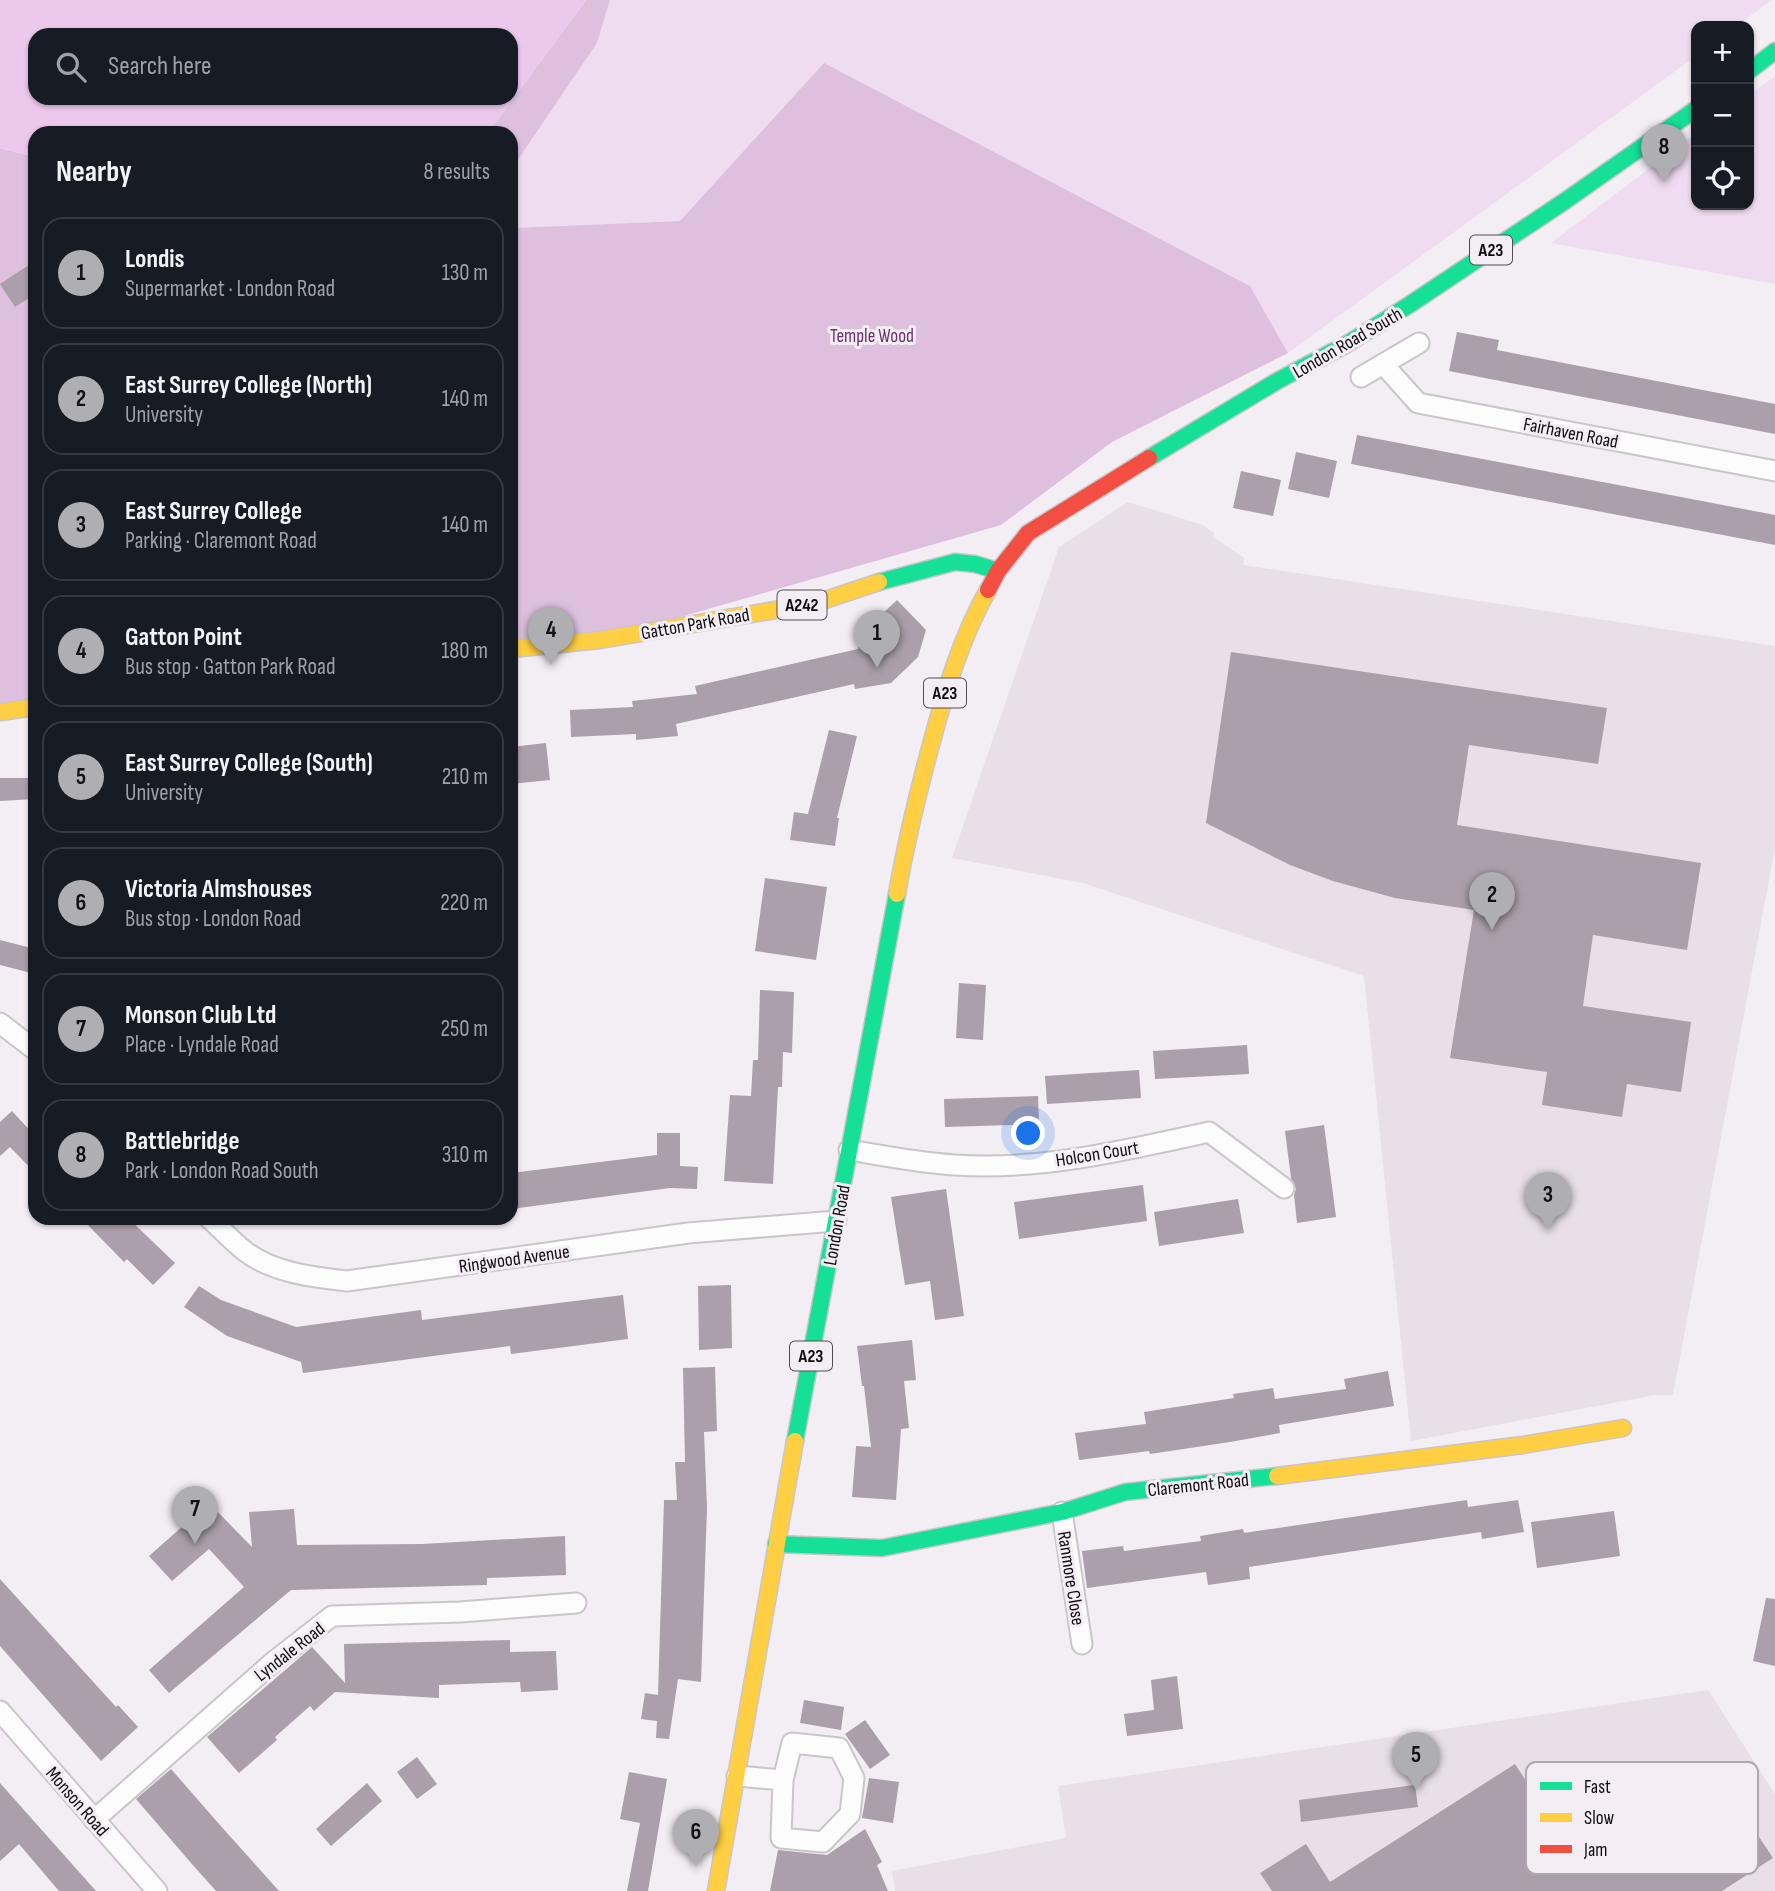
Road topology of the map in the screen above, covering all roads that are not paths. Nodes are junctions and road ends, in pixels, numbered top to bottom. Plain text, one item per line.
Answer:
1 (1775, 51) edge
2 (1754, 67) edge
3 (1691, 112) edge
4 (1419, 343) dead end
5 (1383, 364) junction
6 (1361, 377) dead end
7 (1775, 471) edge
8 (998, 571) junction
9 (518, 648) edge
10 (28, 708) edge
11 (0, 712) edge
12 (0, 1023) edge
13 (28, 1045) edge
14 (849, 1150) junction
15 (1284, 1188) dead end
16 (836, 1222) junction
17 (217, 1225) edge
18 (1623, 1428) dead end
19 (1062, 1512) junction
20 (776, 1544) junction
21 (576, 1603) dead end
22 (1082, 1644) dead end
23 (0, 1711) edge
24 (737, 1776) junction
25 (783, 1780) junction
26 (94, 1820) junction
27 (157, 1891) edge
28 (716, 1891) edge

1 - 2 main road
3 - 8 main road, London Road South / A23
4 - 5 street
5 - 6 street
5 - 7 street, Fairhaven Road
8 - 9 main road, Gatton Park Road / A242
8 - 14 main road, London Road / A23
10 - 11 main road
12 - 13 street
14 - 15 street, Holcon Court
14 - 16 main road, London Road / A23
16 - 17 street, Ringwood Avenue
16 - 20 main road, London Road / A23
18 - 19 main road, Claremont Road
19 - 20 main road, Claremont Road
19 - 22 street, Ranmore Close
20 - 24 main road, London Road / A23
21 - 26 street, Lyndale Road
23 - 26 street, Monson Road
24 - 25 street
24 - 28 main road, London Road / A23
25 - 25 street
26 - 27 street, Monson Road

